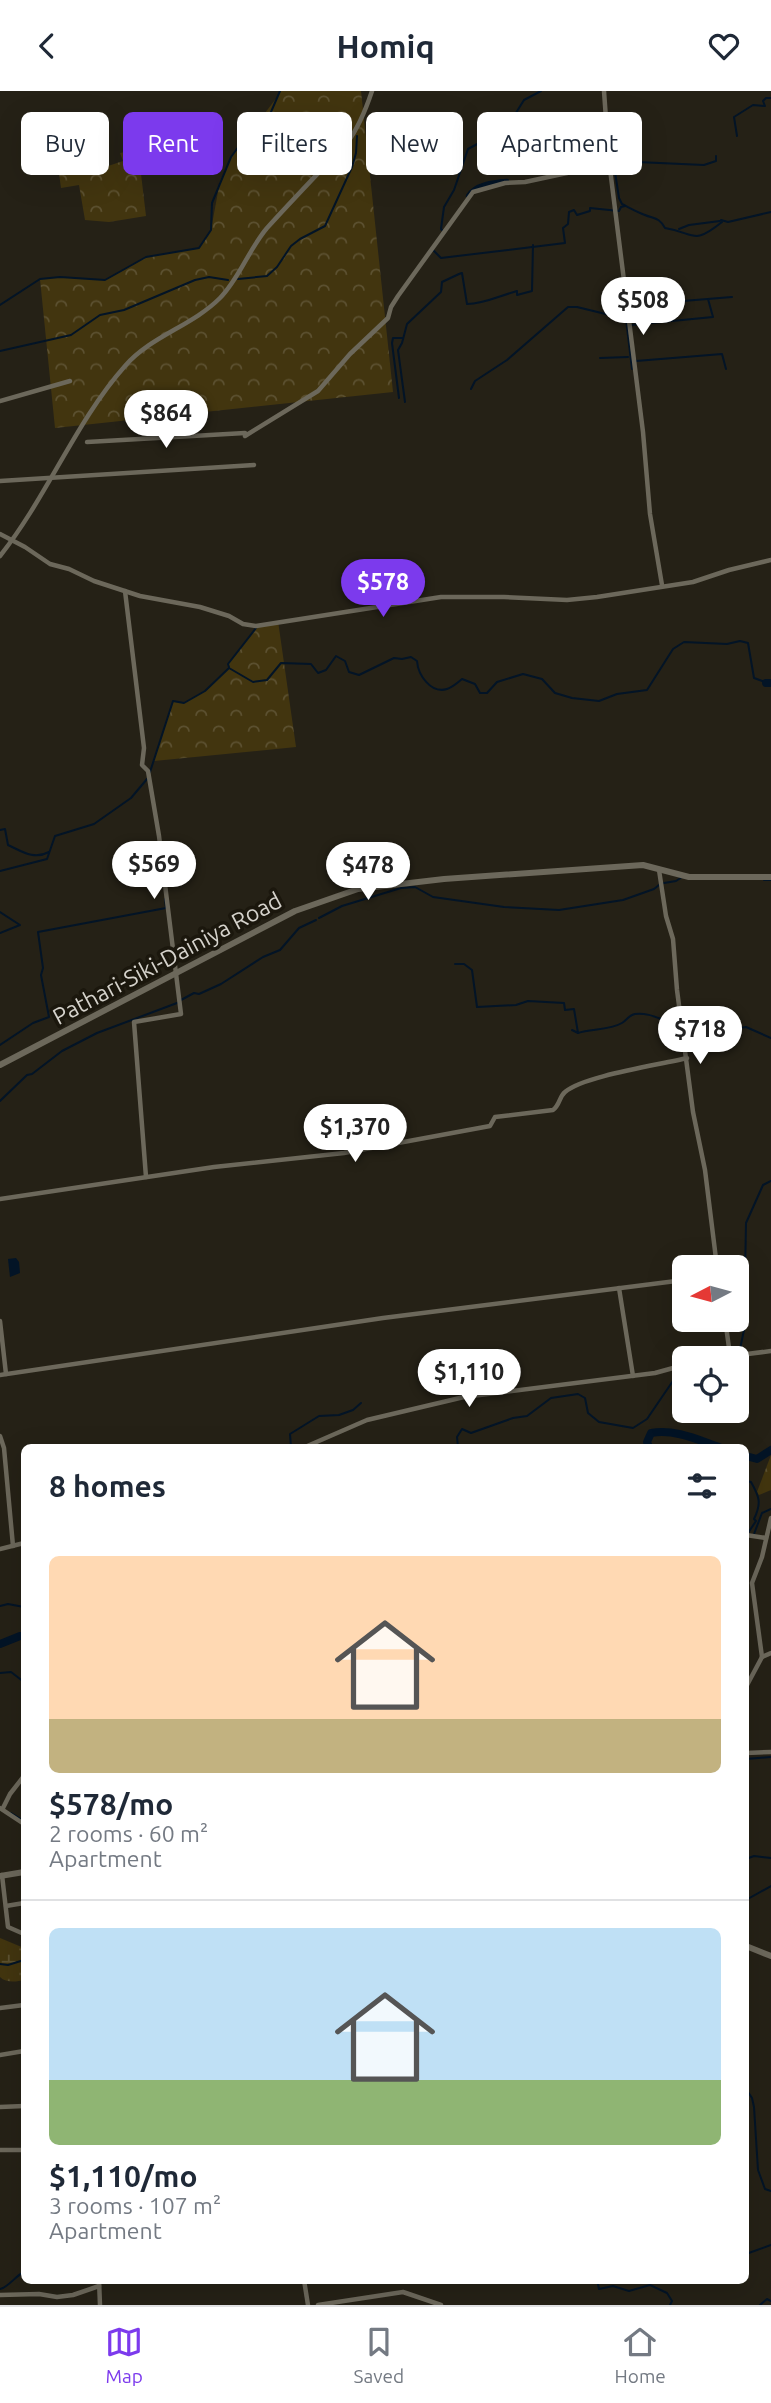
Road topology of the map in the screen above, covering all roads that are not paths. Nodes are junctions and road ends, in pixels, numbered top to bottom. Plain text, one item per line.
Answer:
1 (373, 91) edge
2 (604, 91) edge
3 (606, 112) edge
4 (558, 175) edge
5 (611, 175) edge
6 (70, 381) dead end
7 (0, 401) edge
8 (87, 442) dead end
9 (254, 465) dead end
10 (52, 477) junction
11 (0, 481) edge
12 (0, 534) edge
13 (12, 540) junction
14 (0, 556) edge
15 (771, 560) edge
16 (662, 585) junction
17 (125, 591) junction
18 (659, 870) junction
19 (771, 877) edge
20 (175, 974) junction
21 (687, 1058) junction
22 (0, 1065) edge
23 (146, 1177) junction
24 (0, 1199) edge
25 (716, 1255) edge
26 (672, 1281) edge
27 (619, 1288) junction
28 (0, 1321) edge
29 (771, 1351) edge
30 (749, 1353) edge
31 (672, 1368) edge
32 (3, 1375) edge
33 (633, 1376) junction
34 (0, 1436) edge
35 (312, 1444) edge
36 (771, 1518) edge
37 (749, 1535) edge
38 (766, 1538) junction
39 (21, 1544) edge
40 (13, 1546) junction
41 (0, 1549) edge
42 (771, 1653) edge
43 (762, 1657) junction
44 (749, 1682) edge
45 (771, 1752) edge
46 (749, 1753) edge
47 (21, 1780) edge
48 (2, 1808) edge
49 (21, 1822) edge
50 (21, 1873) edge
51 (1, 1876) edge
52 (21, 1904) edge
53 (6, 1906) junction
54 (21, 1933) edge
55 (749, 1947) edge
56 (771, 1956) edge
57 (21, 2005) edge
58 (0, 2008) edge
59 (21, 2052) edge
60 (0, 2055) edge
61 (21, 2106) edge
62 (0, 2107) edge
63 (0, 2150) edge
64 (21, 2150) edge
65 (97, 2284) edge
66 (99, 2284) edge
67 (305, 2284) edge
68 (0, 2295) edge
69 (100, 2305) edge
70 (308, 2305) edge
71 (318, 2305) edge
72 (441, 2305) edge

1 - 10 street
2 - 3 street
4 - 8 street
5 - 16 street
6 - 7 street
9 - 10 street
10 - 11 street
10 - 13 street
12 - 13 street
13 - 14 street
13 - 17 street
15 - 16 street
16 - 17 street
17 - 20 street
18 - 19 main road, Pathari-Siki-Dainiya Road
18 - 20 main road, Pathari-Siki-Dainiya Road
18 - 21 street
20 - 22 main road, Pathari-Siki-Dainiya Road
20 - 23 street
21 - 23 street
21 - 25 street
23 - 24 street
26 - 27 street
27 - 32 street
27 - 33 street
28 - 32 street
29 - 30 street
31 - 33 street
33 - 35 street
34 - 40 street
36 - 38 street
37 - 38 street
38 - 43 street
39 - 40 street
40 - 41 street
42 - 43 street
43 - 44 street
45 - 46 street
47 - 48 street
48 - 49 street
50 - 51 main road
51 - 53 street
52 - 53 street
53 - 54 street
55 - 56 main road
57 - 58 street
59 - 60 street
61 - 62 street
63 - 64 street
65 - 68 street
66 - 69 street
67 - 70 street
71 - 72 street

